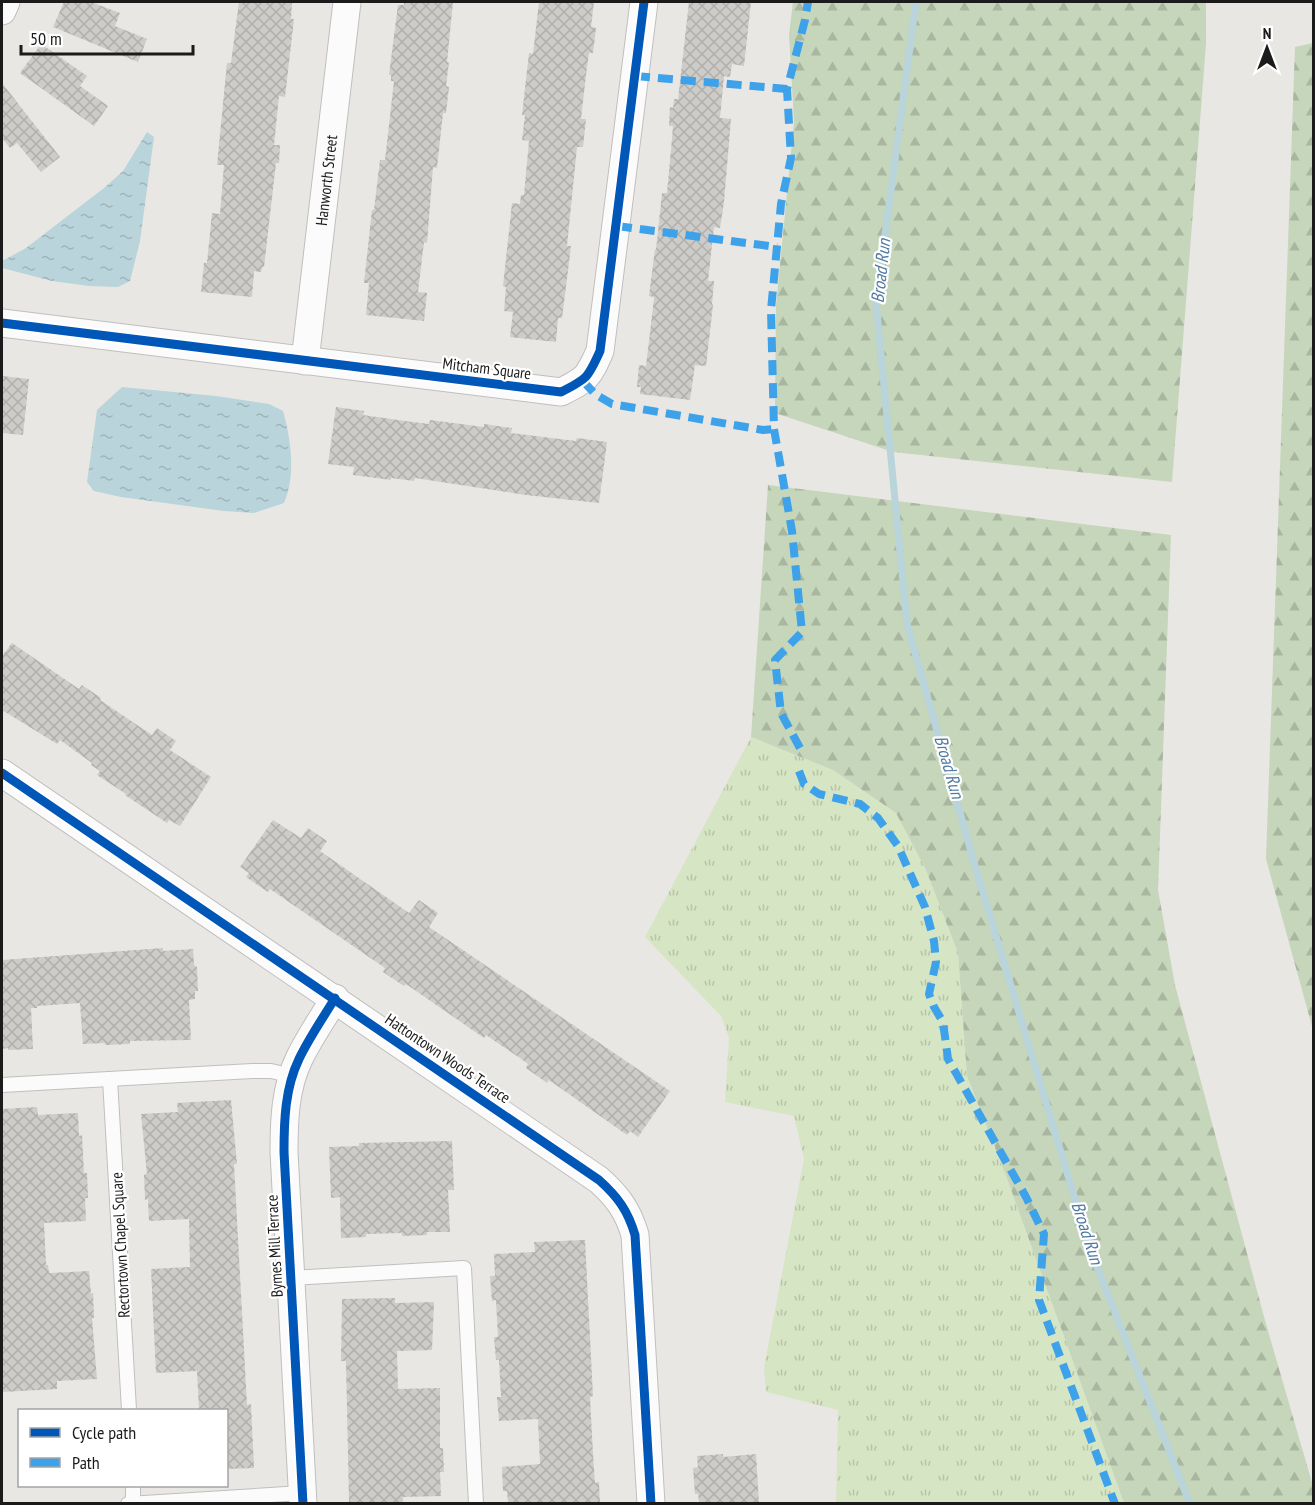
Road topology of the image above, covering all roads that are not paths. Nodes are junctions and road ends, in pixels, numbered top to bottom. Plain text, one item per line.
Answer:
1 (6, 2) edge
2 (348, 2) edge
3 (644, 2) edge
4 (2, 12) edge
5 (2, 323) edge
6 (304, 361) junction
7 (2, 773) edge
8 (335, 998) junction
9 (293, 1076) junction
10 (110, 1079) junction
11 (2, 1085) edge
12 (291, 1278) junction
13 (129, 1409) edge
14 (133, 1487) edge
15 (302, 1498) edge
16 (128, 1503) edge
17 (134, 1503) edge
18 (476, 1503) edge
19 (651, 1503) edge

1 - 4 street
2 - 6 street, Hanworth Street
3 - 6 street, Mitcham Square
5 - 6 street, Mitcham Square
7 - 8 street, Hattontown Woods Terrace
8 - 9 street, Bymes Mill Terrace
8 - 19 street, Hattontown Woods Terrace
9 - 10 lane
9 - 12 street, Bymes Mill Terrace
10 - 11 lane
10 - 13 lane, Rectortown Chapel Square
12 - 15 street, Bymes Mill Terrace
12 - 18 lane
14 - 17 lane
15 - 17 lane
16 - 17 lane

